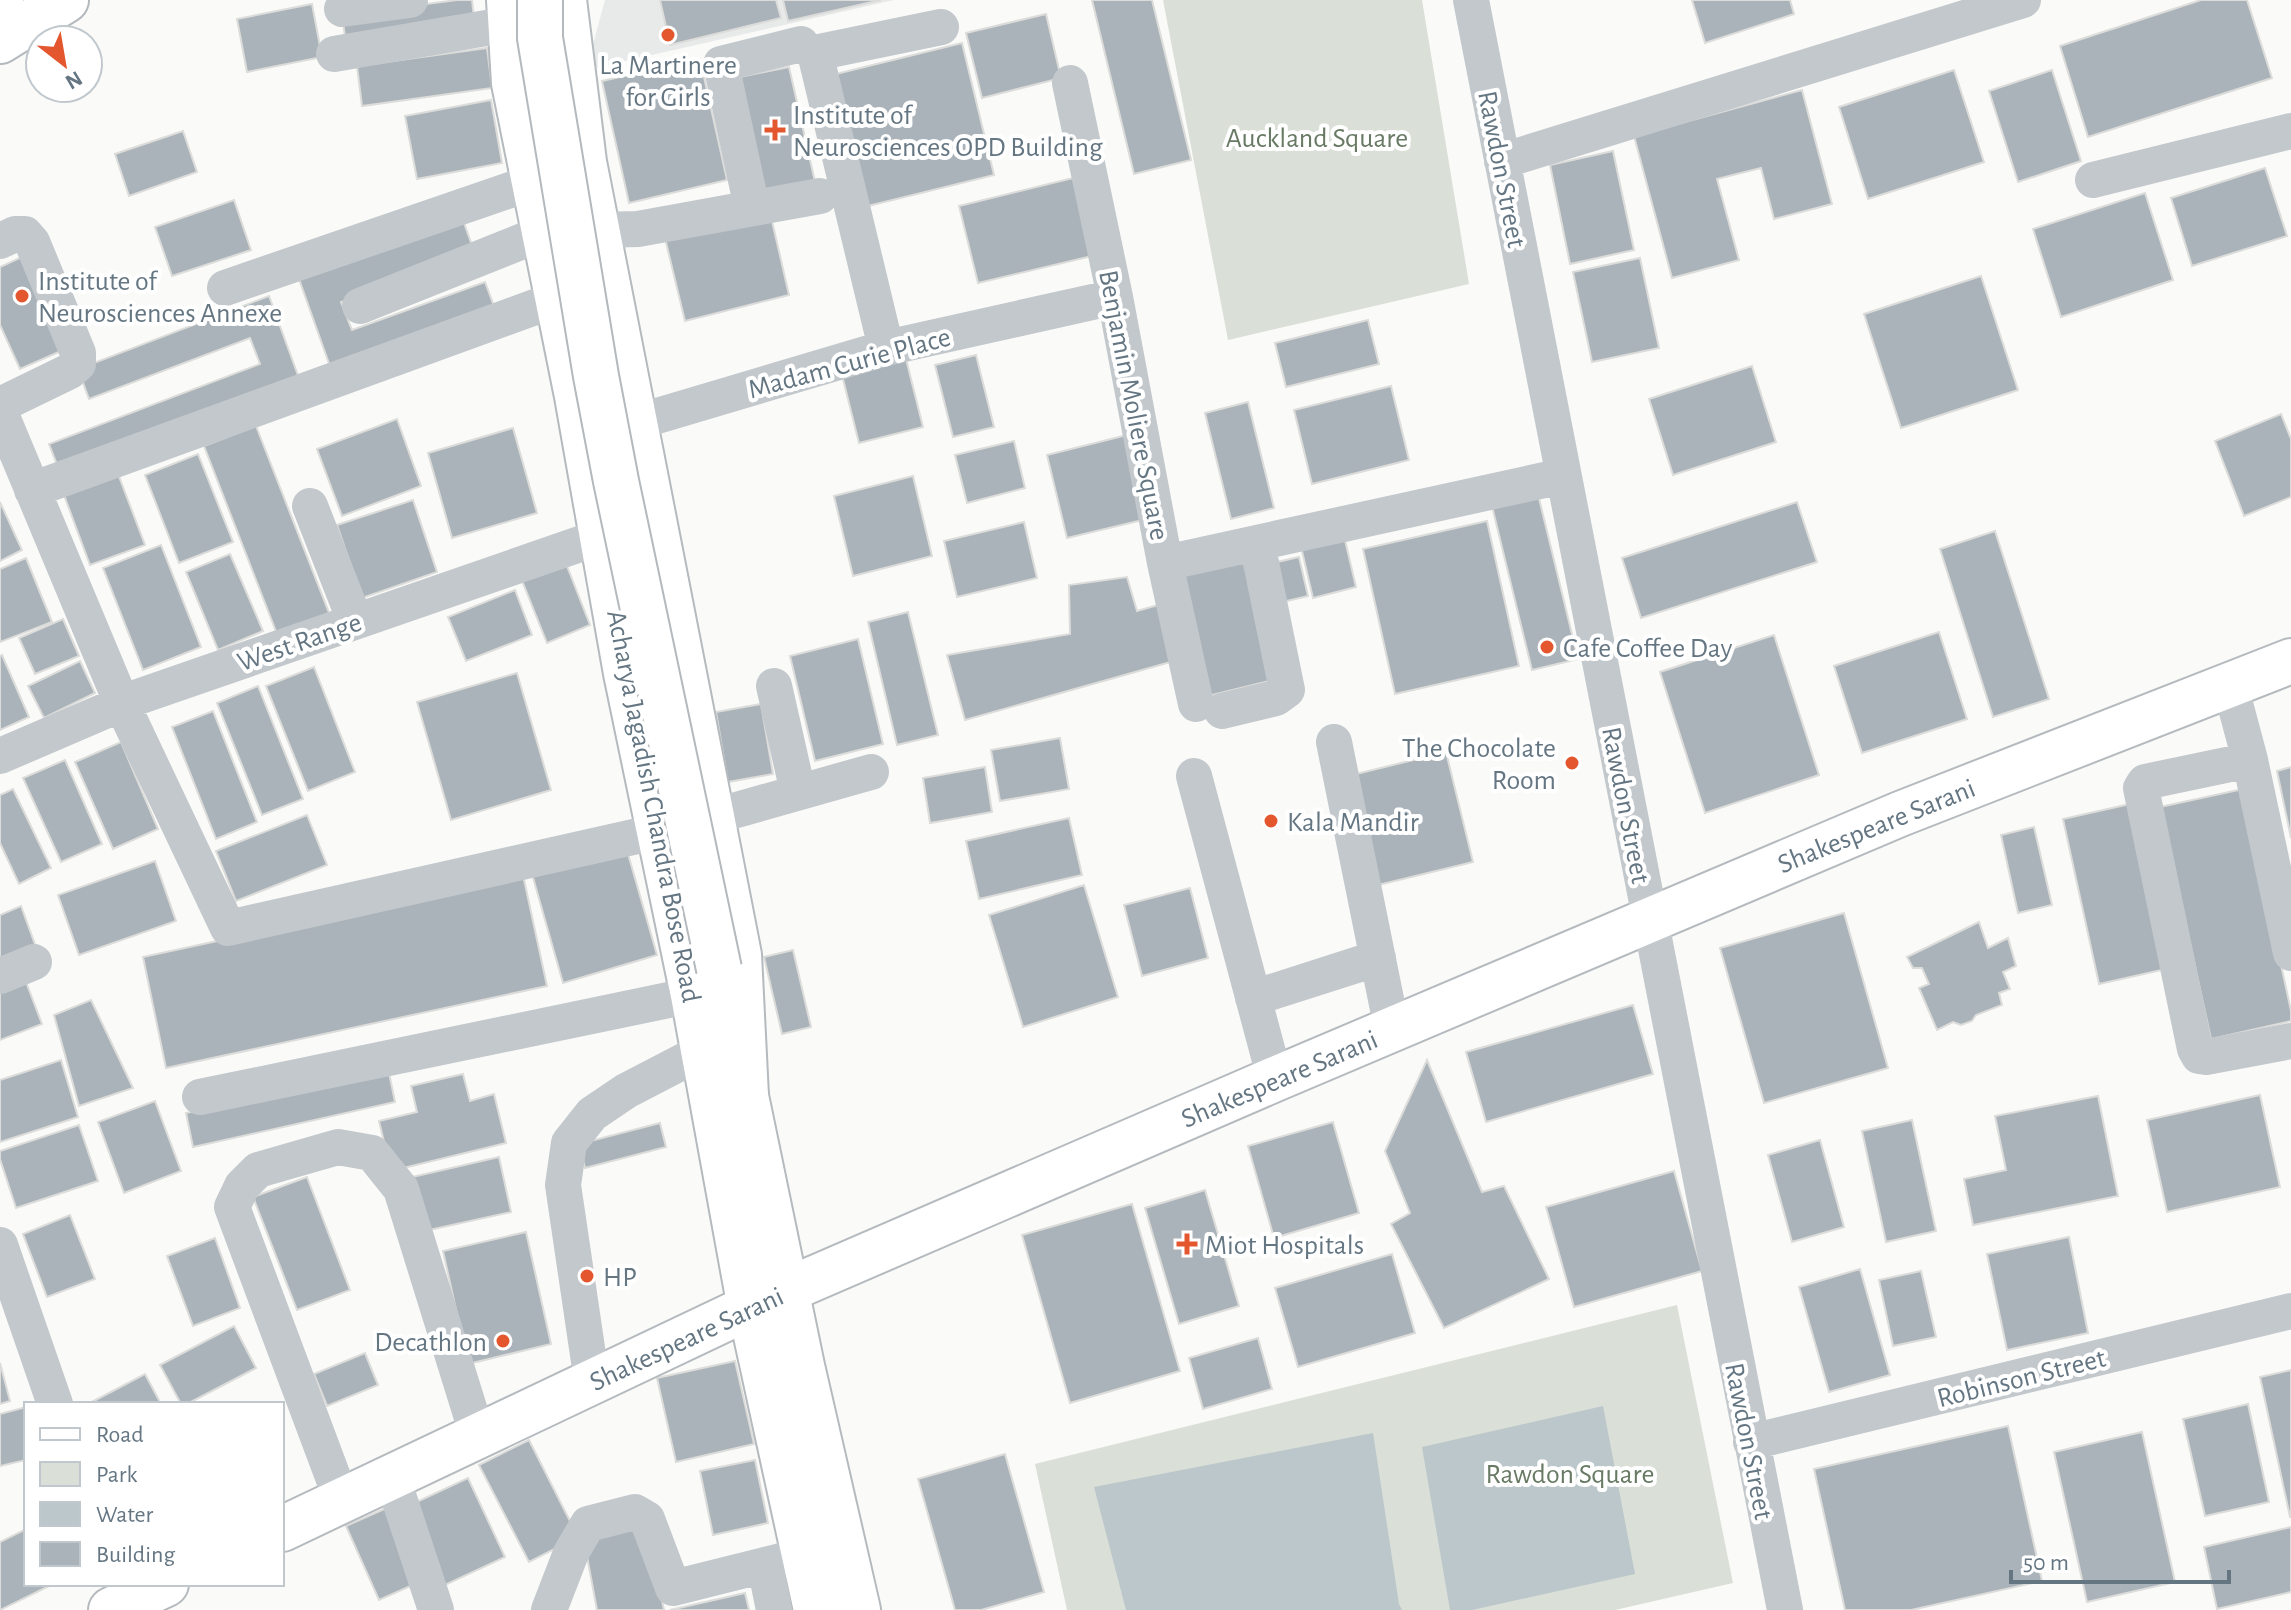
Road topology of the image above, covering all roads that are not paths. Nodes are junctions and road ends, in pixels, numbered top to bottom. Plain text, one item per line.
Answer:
1 (66, 0) edge
2 (90, 0) edge
3 (410, 0) edge
4 (564, 0) edge
5 (1471, 0) edge
6 (2023, 0) edge
7 (520, 8) edge
8 (342, 9) dead end
9 (941, 27) dead end
10 (0, 41) edge
11 (801, 44) dead end
12 (334, 54) dead end
13 (0, 58) edge
14 (1070, 83) dead end
15 (2291, 131) edge
16 (1502, 161) junction
17 (2093, 180) dead end
18 (533, 182) junction
19 (820, 196) dead end
20 (752, 208) junction
21 (598, 230) junction
22 (543, 233) junction
23 (0, 241) edge
24 (225, 288) dead end
25 (1115, 297) junction
26 (557, 299) junction
27 (360, 306) dead end
28 (886, 348) junction
29 (2, 423) edge
30 (635, 424) junction
31 (585, 437) junction
32 (1563, 476) junction
33 (32, 490) junction
34 (310, 506) dead end
35 (603, 536) junction
36 (1257, 543) junction
37 (1165, 563) junction
38 (355, 621) junction
39 (2291, 661) edge
40 (2230, 685) junction
41 (774, 686) dead end
42 (122, 704) junction
43 (1334, 742) dead end
44 (0, 756) edge
45 (2250, 760) junction
46 (871, 772) dead end
47 (1194, 776) dead end
48 (798, 792) junction
49 (712, 817) junction
50 (660, 831) junction
51 (1649, 919) junction
52 (2291, 953) edge
53 (1378, 958) junction
54 (34, 962) dead end
55 (0, 976) edge
56 (706, 982) junction
57 (1253, 998) junction
58 (1392, 1029) junction
59 (2291, 1041) edge
60 (703, 1051) junction
61 (1275, 1079) junction
62 (746, 1096) junction
63 (200, 1097) dead end
64 (0, 1245) edge
65 (10, 1292) edge
66 (768, 1299) junction
67 (2291, 1311) edge
68 (16, 1349) edge
69 (592, 1382) junction
70 (54, 1402) edge
71 (478, 1437) junction
72 (1751, 1442) junction
73 (392, 1477) junction
74 (342, 1501) junction
75 (284, 1528) edge
76 (785, 1560) junction
77 (436, 1610) edge
78 (549, 1610) edge
79 (774, 1610) edge
80 (816, 1610) edge
81 (858, 1610) edge
82 (1785, 1610) edge

1 - 10 main road
2 - 13 main road
3 - 8 street
4 - 21 main road, Acharya Jagadish Chandra Bose Road
5 - 16 street, Rawdon Street
6 - 16 street
7 - 12 street
7 - 18 main road, Acharya Jagadish Chandra Bose Road
7 - 56 main road, bridge
9 - 28 street
11 - 20 street
14 - 25 street, Benjamin Moliere Square
15 - 17 street
16 - 32 street, Rawdon Street
18 - 22 main road, Acharya Jagadish Chandra Bose Road
18 - 24 street
19 - 20 street
20 - 21 street
21 - 30 main road, Acharya Jagadish Chandra Bose Road
22 - 26 main road, Acharya Jagadish Chandra Bose Road
22 - 27 street
23 - 29 street
25 - 28 street, Madam Curie Place
25 - 37 street, Benjamin Moliere Square
26 - 31 main road, Acharya Jagadish Chandra Bose Road
26 - 33 street
28 - 30 street, Madam Curie Place
29 - 33 street
30 - 31 street, Madam Curie Place
30 - 49 main road, Acharya Jagadish Chandra Bose Road
31 - 35 main road, Acharya Jagadish Chandra Bose Road
32 - 36 street, Benjamin Moliere Square
32 - 51 street, Rawdon Street
33 - 42 street
34 - 38 street
35 - 38 street, West Range
35 - 50 main road, Acharya Jagadish Chandra Bose Road
36 - 37 street, Benjamin Moliere Square
36 - 37 street
38 - 42 street, West Range
39 - 40 main road, Shakespeare Sarani
40 - 45 street
40 - 51 main road, Shakespeare Sarani
41 - 48 street
42 - 44 street, West Range
42 - 50 street
43 - 53 street
45 - 52 street
45 - 59 street
46 - 48 street
47 - 57 street
48 - 49 street
49 - 62 main road, Acharya Jagadish Chandra Bose Road
50 - 56 main road, Acharya Jagadish Chandra Bose Road
51 - 58 main road, Shakespeare Sarani
51 - 72 street, Rawdon Street
53 - 57 street
53 - 58 street
54 - 55 street
56 - 60 main road, Acharya Jagadish Chandra Bose Road
56 - 62 main road
56 - 63 street
57 - 61 street
58 - 61 main road, Shakespeare Sarani
60 - 66 main road, Acharya Jagadish Chandra Bose Road
60 - 69 street
61 - 66 main road, Shakespeare Sarani
62 - 66 main road, Acharya Jagadish Chandra Bose Road
64 - 65 street
65 - 68 street
66 - 69 main road, Shakespeare Sarani
66 - 76 main road, Acharya Jagadish Chandra Bose Road
66 - 81 main road, Acharya Jagadish Chandra Bose Road
67 - 72 street, Robinson Street
68 - 70 street
69 - 71 main road, Shakespeare Sarani
71 - 73 main road, Shakespeare Sarani
71 - 74 street
72 - 82 street, Rawdon Street
73 - 74 main road, Shakespeare Sarani
73 - 77 street
74 - 75 main road, Shakespeare Sarani
76 - 78 street
76 - 79 street
76 - 80 main road, Acharya Jagadish Chandra Bose Road

